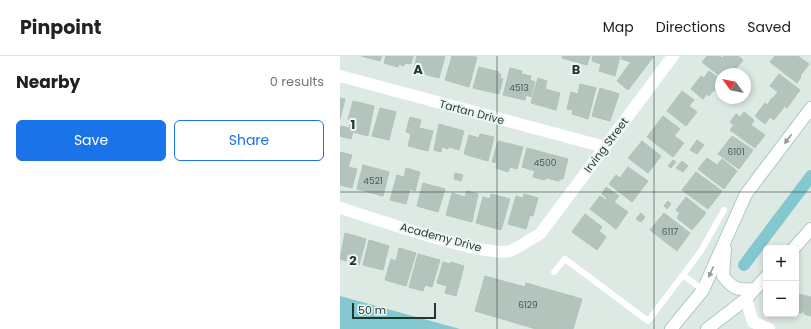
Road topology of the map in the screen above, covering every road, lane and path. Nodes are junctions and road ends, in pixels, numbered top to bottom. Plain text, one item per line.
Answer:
1 (673, 56) edge
2 (340, 76) edge
3 (811, 108) edge
4 (605, 147) junction
5 (340, 208) edge
6 (724, 210) dead end
7 (811, 229) edge
8 (540, 234) joint
9 (727, 236) junction
10 (797, 245) edge
11 (554, 272) dead end
12 (683, 275) junction
13 (763, 280) edge
14 (755, 289) junction
15 (703, 290) junction
16 (746, 299) junction
17 (671, 329) edge
18 (707, 329) edge
19 (769, 329) edge

1 - 4 street, Irving Street
2 - 4 street, Tartan Drive
3 -> 9 street
4 - 8 street, Irving Street
5 - 8 street, Academy Drive
6 - 12 lane
7 - 10 street
9 - 14 street
9 -> 15 street
11 - 12 lane
12 - 15 lane
13 - 14 street
14 - 16 street
15 - 17 street
16 - 18 street
16 - 19 street

